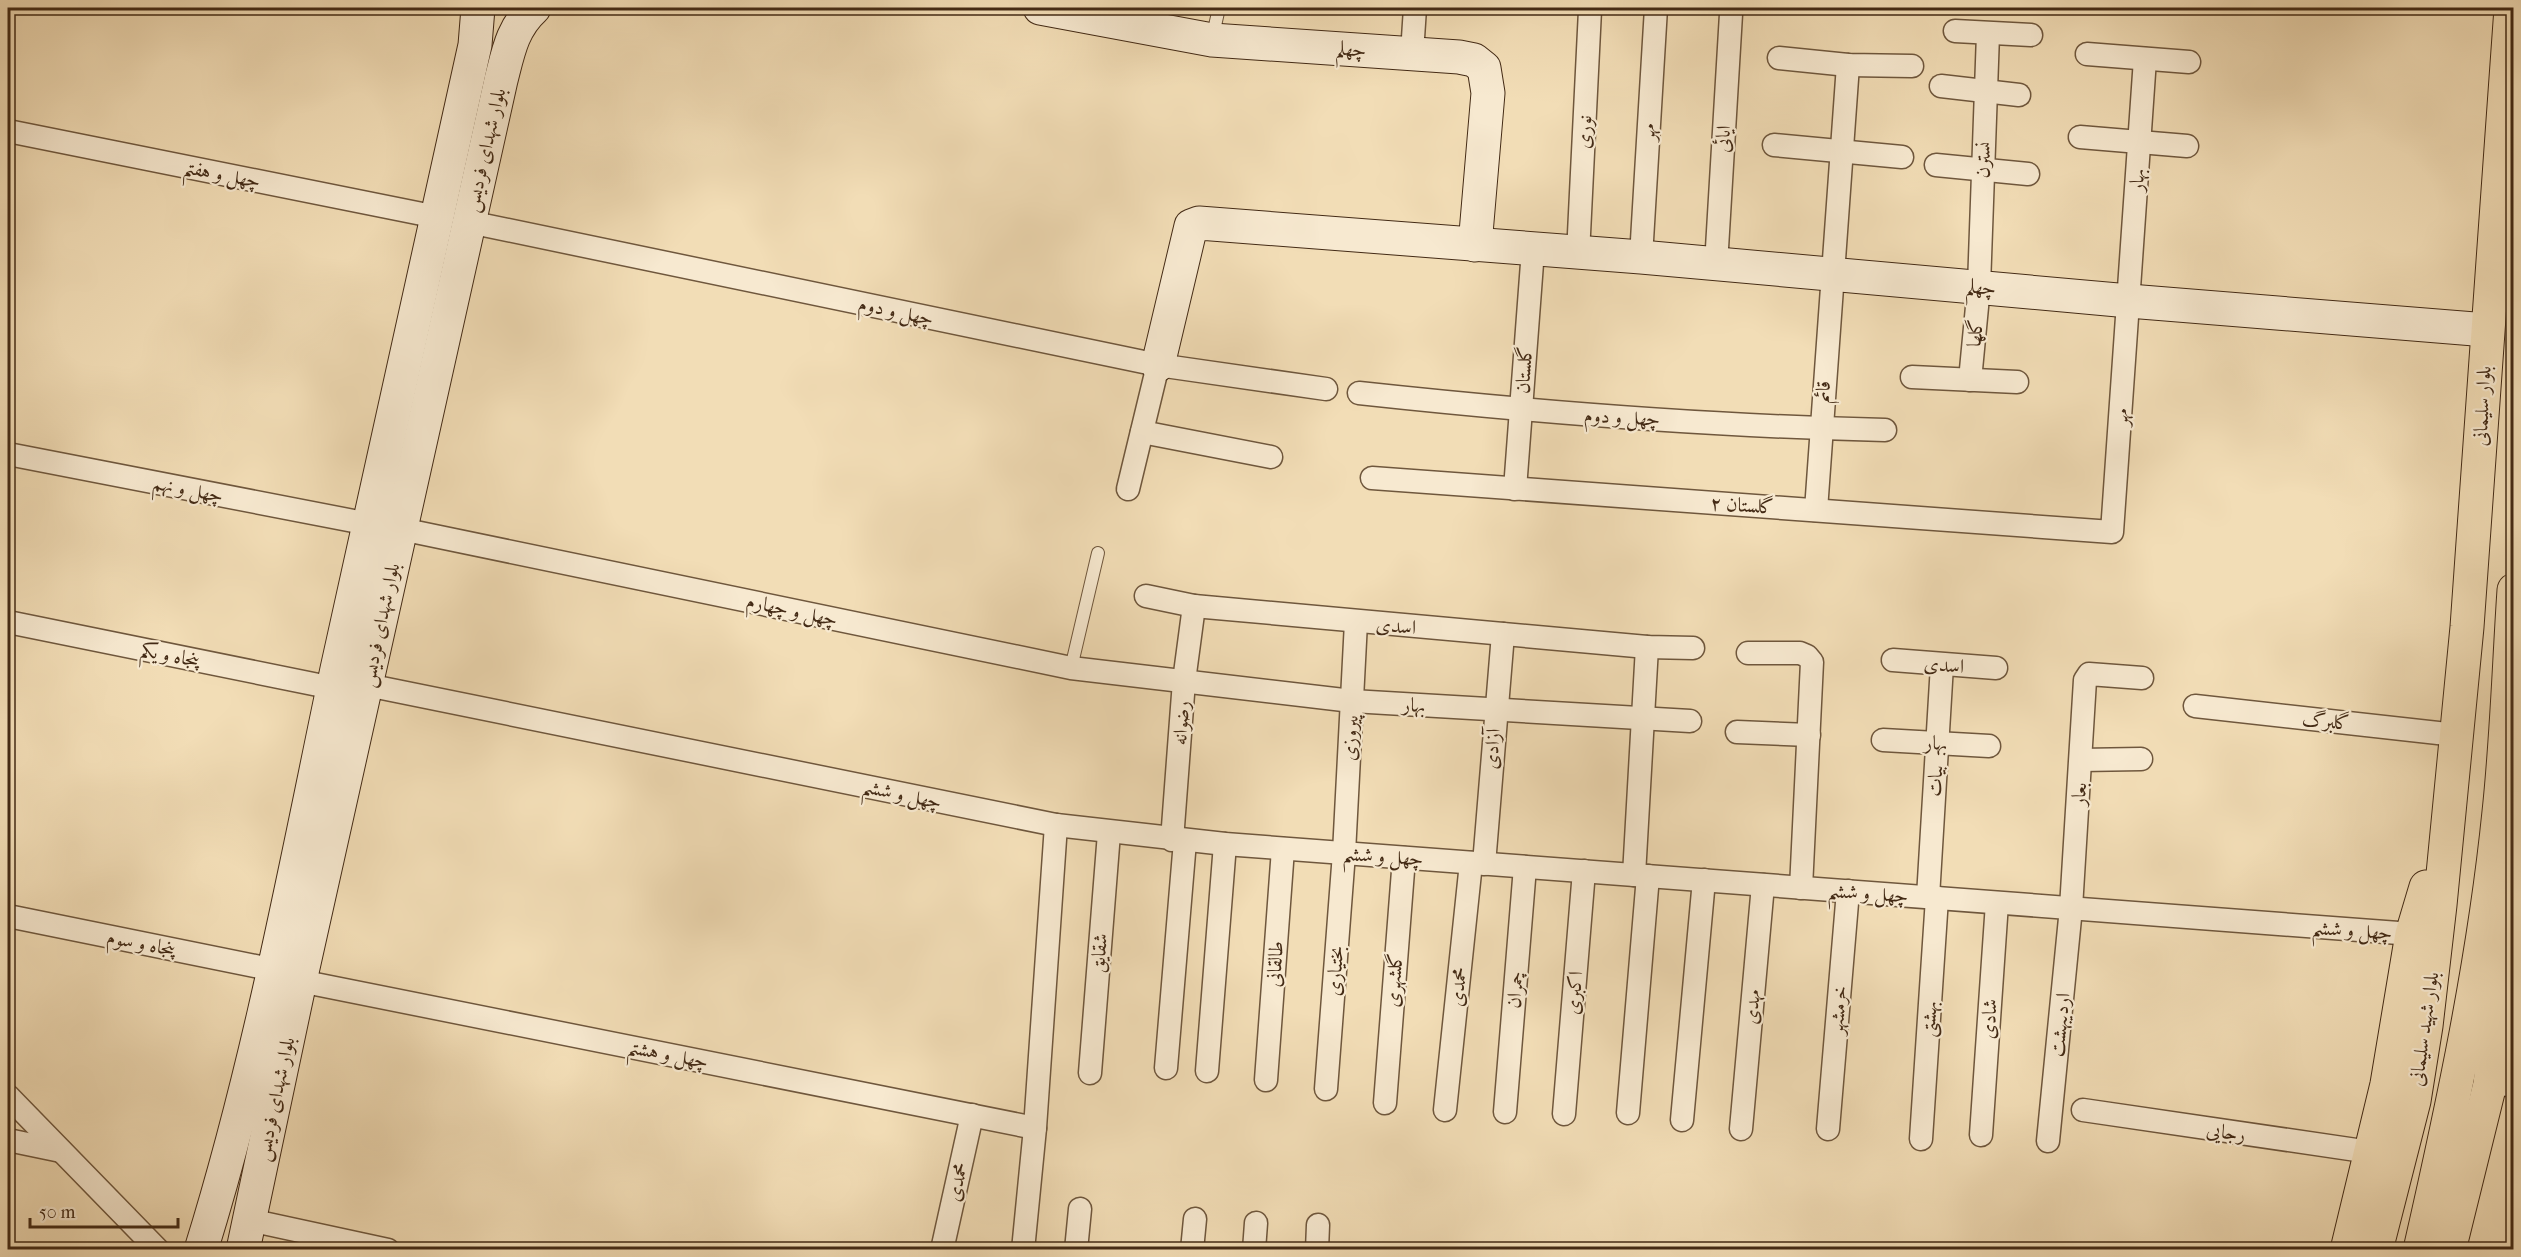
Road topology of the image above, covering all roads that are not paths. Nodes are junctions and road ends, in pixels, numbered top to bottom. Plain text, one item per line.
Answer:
1 (478, 8) edge
2 (534, 8) edge
3 (1040, 8) edge
4 (1219, 8) edge
5 (1416, 8) edge
6 (1656, 8) edge
7 (2511, 8) edge
8 (1590, 10) dead end
9 (1731, 14) dead end
10 (1954, 31) dead end
11 (1988, 34) junction
12 (2031, 34) dead end
13 (1212, 40) junction
14 (1412, 53) junction
15 (2087, 54) dead end
16 (1779, 58) dead end
17 (2145, 59) junction
18 (2189, 62) dead end
19 (1848, 64) junction
20 (1912, 66) dead end
21 (1941, 86) dead end
22 (1986, 90) junction
23 (2019, 94) dead end
24 (8, 131) edge
25 (2080, 137) dead end
26 (2140, 140) junction
27 (1774, 145) dead end
28 (2187, 146) dead end
29 (1842, 152) junction
30 (1902, 157) dead end
31 (1936, 165) dead end
32 (1983, 169) junction
33 (2028, 174) dead end
34 (436, 218) junction
35 (469, 222) junction
36 (1475, 245) junction
37 (1533, 250) junction
38 (1578, 254) junction
39 (1641, 257) junction
40 (1716, 265) junction
41 (1832, 274) junction
42 (1979, 286) junction
43 (2129, 301) junction
44 (2487, 330) junction
45 (1158, 365) junction
46 (1912, 377) dead end
47 (1970, 380) junction
48 (2017, 382) dead end
49 (1326, 388) dead end
50 (1359, 393) dead end
51 (1521, 411) junction
52 (1820, 428) junction
53 (1885, 430) dead end
54 (1142, 432) junction
55 (8, 454) edge
56 (1271, 457) dead end
57 (1372, 478) dead end
58 (1128, 489) dead end
59 (1515, 489) junction
60 (1816, 510) junction
61 (369, 524) junction
62 (401, 529) junction
63 (2112, 532) joint
64 (1098, 553) dead end
65 (2514, 590) edge
66 (1146, 596) dead end
67 (1194, 606) junction
68 (8, 622) edge
69 (1356, 622) junction
70 (1503, 634) junction
71 (1647, 647) junction
72 (1693, 648) dead end
73 (1748, 653) dead end
74 (1893, 660) dead end
75 (1942, 665) junction
76 (1071, 668) junction
77 (1996, 668) dead end
78 (2142, 678) dead end
79 (1184, 681) junction
80 (367, 685) junction
81 (333, 688) junction
82 (1352, 701) junction
83 (2195, 706) dead end
84 (2510, 706) edge
85 (1495, 711) junction
86 (1644, 719) junction
87 (1690, 722) dead end
88 (1737, 732) dead end
89 (1809, 735) junction
90 (2456, 735) junction
91 (1883, 740) dead end
92 (1938, 743) junction
93 (1989, 746) dead end
94 (2141, 759) dead end
95 (2081, 760) junction
96 (2449, 804) junction
97 (2499, 812) junction
98 (1056, 825) junction
99 (1109, 833) junction
100 (1178, 840) junction
101 (1225, 844) junction
102 (1283, 849) junction
103 (1344, 853) junction
104 (1404, 858) junction
105 (1478, 863) junction
106 (1525, 867) junction
107 (1584, 871) junction
108 (1641, 876) junction
109 (1704, 880) junction
110 (1763, 885) junction
111 (1801, 888) junction
112 (1848, 891) junction
113 (1933, 898) junction
114 (1997, 903) junction
115 (2072, 908) junction
116 (8, 916) edge
117 (2412, 934) junction
118 (287, 975) junction
119 (1166, 1068) dead end
120 (1207, 1071) dead end
121 (1090, 1073) dead end
122 (1266, 1080) dead end
123 (2502, 1085) edge
124 (1326, 1089) dead end
125 (8, 1096) edge
126 (1385, 1103) dead end
127 (1445, 1110) dead end
128 (2082, 1110) dead end
129 (1504, 1112) dead end
130 (1629, 1113) dead end
131 (1564, 1114) dead end
132 (972, 1115) junction
133 (1682, 1120) dead end
134 (1035, 1128) junction
135 (1741, 1128) dead end
136 (1828, 1129) dead end
137 (1981, 1135) dead end
138 (1921, 1139) dead end
139 (8, 1140) edge
140 (2048, 1141) dead end
141 (61, 1151) junction
142 (2370, 1152) junction
143 (1080, 1209) dead end
144 (1195, 1220) dead end
145 (1256, 1223) dead end
146 (1318, 1225) dead end
147 (246, 1235) edge
148 (158, 1250) edge
149 (201, 1250) edge
150 (388, 1250) edge
151 (942, 1250) edge
152 (1023, 1250) edge
153 (1076, 1250) edge
154 (1192, 1250) edge
155 (1254, 1250) edge
156 (1317, 1250) edge
157 (2347, 1250) edge
158 (2376, 1250) edge
159 (2420, 1250) edge
160 (2449, 1250) edge

1 - 34 main road, بلوار شهدای فردیس
2 - 35 main road, بلوار شهدای فردیس
3 - 13 main road, چهلم
4 - 13 lane
5 - 14 street
6 - 39 street, مهر
7 - 44 main road, بلوار سلیمانی
8 - 38 street, نوری
9 - 40 street, ایائی
10 - 11 street
11 - 12 street
11 - 22 street, نسترن
13 - 14 main road, چهلم
14 - 36 main road, چهلم
15 - 17 street
16 - 19 street
17 - 18 street
17 - 26 street, بهار
19 - 20 street
19 - 29 street, قائم
21 - 22 street
22 - 23 street
22 - 32 street, نسترن
24 - 34 street, چهل و هفتم
25 - 26 street
26 - 28 street
26 - 43 street, بهار
27 - 29 street
29 - 30 street
29 - 41 street, قائم
31 - 32 street
32 - 33 street
32 - 42 street, نسترن
34 - 61 main road, بلوار شهدای فردیس
35 - 45 street, چهل و دوم
35 - 62 main road, بلوار شهدای فردیس
36 - 37 main road, چهلم
36 - 45 main road, چهلم
37 - 38 main road, چهلم
37 - 51 street, گلستان
38 - 39 main road, چهلم
39 - 40 main road, چهلم
40 - 41 main road, چهلم
41 - 42 main road, چهلم
41 - 52 street, قائم
42 - 43 main road, چهلم
42 - 47 street, گلها
43 - 44 main road, چهلم
43 - 63 street, مهر
44 - 90 main road, بلوار سلیمانی
45 - 49 street, چهل و دوم
45 - 54 street
46 - 47 street
47 - 48 street
50 - 51 street, چهل و دوم
51 - 52 street, چهل و دوم
51 - 59 street, گلستان
52 - 53 street, چهل و دوم
52 - 60 street, قائم
54 - 56 street
54 - 58 street
55 - 61 street, چهل و نهم
57 - 59 street, گلستان ۲
59 - 60 street, گلستان ۲
60 - 63 street, گلستان ۲
61 - 81 main road, بلوار شهدای فردیس
62 - 76 street, چهل و چهارم
62 - 80 main road, بلوار شهدای فردیس
64 - 76 lane
65 - 84 main road
66 - 67 street, اسدی
67 - 69 street, اسدی
67 - 79 street, رضوانه
68 - 81 street, پنجاه و یکم
69 - 70 street, اسدی
69 - 82 street, پیروزی
70 - 71 street, اسدی
70 - 85 street, آزادی
71 - 72 street, اسدی
71 - 86 street
73 - 89 street
74 - 75 street, اسدی
75 - 77 street, اسدی
75 - 92 street, بیات
76 - 79 street, چهل و چهارم
78 - 95 street, بعار
79 - 82 street, بهار
79 - 100 street, رضوانه
80 - 98 street, چهل و ششم
80 - 118 main road, بلوار شهدای فردیس
81 - 118 main road, بلوار شهدای فردیس
82 - 85 street, بهار
82 - 103 street, پیروزی
83 - 90 street, گلبرگ
84 - 97 main road
85 - 86 street, بهار
85 - 105 street, آزادی
86 - 87 street, بهار
86 - 108 street
88 - 89 street
89 - 111 street
90 - 96 main road, بلوار سلیمانی
91 - 92 street, بهار
92 - 93 street, بهار
92 - 113 street, بیات
94 - 95 street
95 - 115 street, بعار
96 - 117 main road
96 - 158 main road, بلوار شهید سلیمانی
97 - 123 main road
97 - 159 main road, بلوار شهید سلیمانی
98 - 99 street, چهل و ششم
98 - 134 street
99 - 100 street, چهل و ششم
99 - 121 street, شقایق
100 - 101 street, چهل و ششم
100 - 119 street, رضوانه
101 - 102 street, چهل و ششم
101 - 120 street
102 - 103 street, چهل و ششم
102 - 122 street, طالقانی
103 - 104 street, چهل و ششم
103 - 124 street, بختیاری
104 - 105 street, چهل و ششم
104 - 126 street, گلشهری
105 - 106 street, چهل و ششم
105 - 127 street, محمدی
106 - 107 street, چهل و ششم
106 - 129 street, چمران
107 - 108 street, چهل و ششم
107 - 131 street, اکبری
108 - 109 street, چهل و ششم
108 - 130 street
109 - 110 street, چهل و ششم
109 - 133 street
110 - 111 street, چهل و ششم
110 - 135 street, مهدی
111 - 112 street, چهل و ششم
112 - 113 street, چهل و ششم
112 - 136 street, خرمشهر
113 - 114 street, چهل و ششم
113 - 138 street, بهشتی
114 - 115 street, چهل و ششم
114 - 137 street, شادی
115 - 117 street, چهل و ششم
115 - 140 street, اردیبهشت
116 - 118 street, پنجاه و سوم
117 - 142 main road
118 - 132 street, چهل و هشتم
118 - 147 main road, بلوار شهدای فردیس
118 - 149 main road, بلوار شهدای فردیس
123 - 160 main road
125 - 141 street
128 - 142 street, رجایی
132 - 134 street, چهل و هشتم
132 - 151 street, محمدی
134 - 152 street
139 - 141 street
141 - 148 street
142 - 157 main road
143 - 153 street
144 - 154 street
145 - 155 street
146 - 156 street
147 - 150 street

